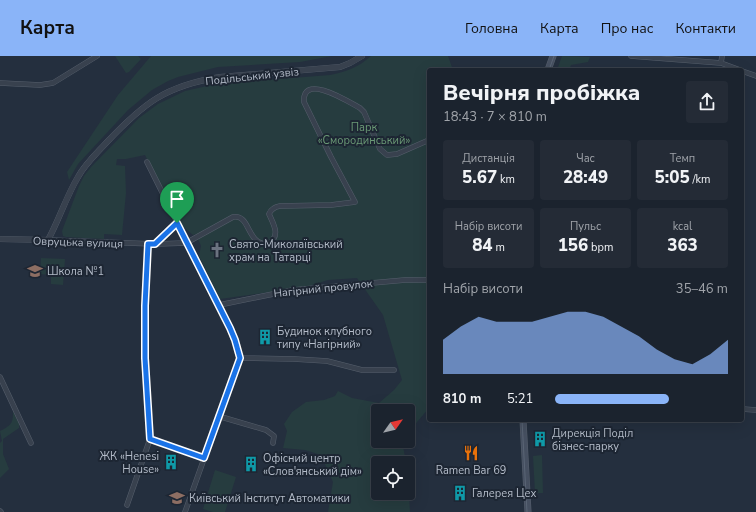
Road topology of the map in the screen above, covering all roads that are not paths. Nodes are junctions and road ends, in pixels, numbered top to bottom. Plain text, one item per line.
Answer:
1 (97, 56) edge
2 (362, 56) edge
3 (553, 56) edge
4 (631, 56) edge
5 (722, 56) edge
6 (721, 63) junction
7 (549, 68) edge
8 (735, 68) edge
9 (744, 71) edge
10 (756, 76) edge
11 (0, 83) edge
12 (427, 141) edge
13 (147, 162) dead end
14 (177, 223) junction
15 (0, 239) edge
16 (48, 240) junction
17 (186, 243) junction
18 (148, 244) junction
19 (155, 244) junction
20 (427, 280) edge
21 (218, 305) junction
22 (240, 358) junction
23 (394, 370) dead end
24 (0, 377) edge
25 (744, 409) edge
26 (756, 410) edge
27 (218, 416) junction
28 (523, 422) edge
29 (150, 439) junction
30 (31, 443) dead end
31 (273, 443) dead end
32 (204, 458) junction
33 (127, 505) dead end
34 (185, 512) edge
35 (528, 512) edge

1 - 11 street
2 - 16 street, Подільський узвіз
3 - 7 main road
4 - 6 street
5 - 6 street
6 - 8 street
9 - 10 street
12 - 17 street
13 - 14 street
14 - 17 street
14 - 19 street
15 - 16 street, Овруцька вулиця
16 - 18 street, Овруцька вулиця
17 - 19 street, Овруцька вулиця
17 - 21 street
18 - 19 street, Овруцька вулиця
18 - 29 street
20 - 21 street, Нагірний провулок
21 - 22 street
22 - 23 street
22 - 27 street
24 - 30 street
25 - 26 street
27 - 31 street
27 - 32 street
28 - 35 main road
29 - 32 street
29 - 33 street
32 - 34 street

